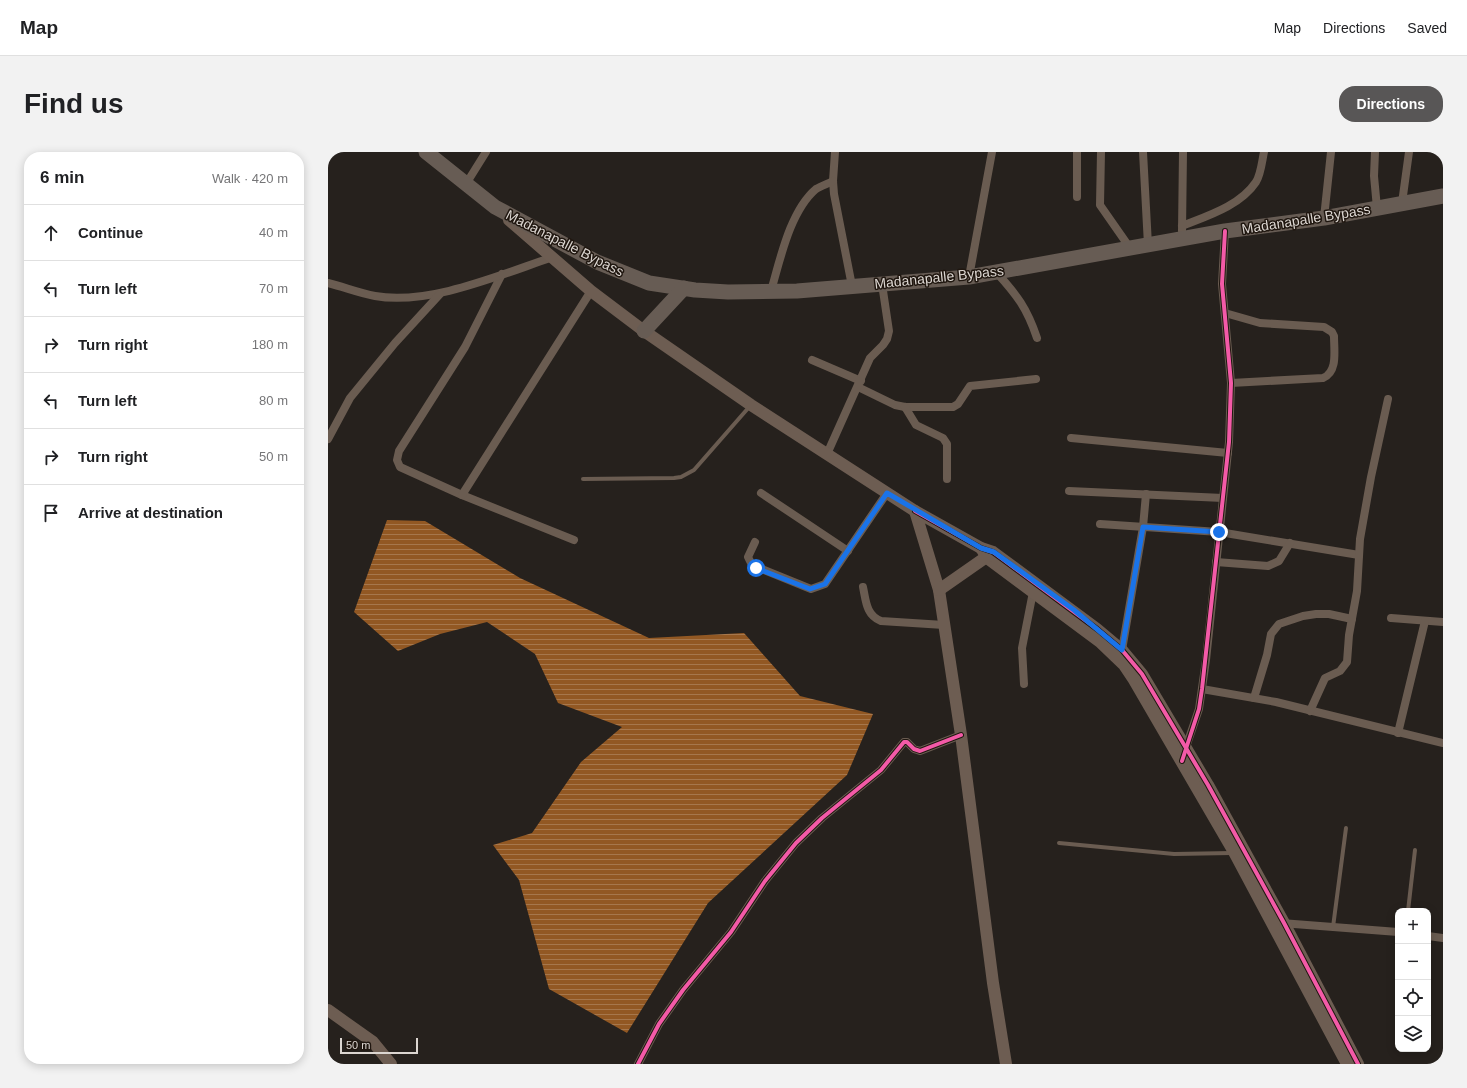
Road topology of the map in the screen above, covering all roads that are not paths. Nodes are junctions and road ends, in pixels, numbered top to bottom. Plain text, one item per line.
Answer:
1 (426, 152) edge
2 (486, 152) edge
3 (835, 152) edge
4 (992, 152) edge
5 (1077, 152) edge
6 (1101, 152) edge
7 (1143, 152) edge
8 (1183, 152) edge
9 (1264, 152) edge
10 (1331, 152) edge
11 (1375, 152) edge
12 (1409, 152) edge
13 (833, 181) junction
14 (466, 184) junction
15 (1443, 196) edge
16 (1077, 197) dead end
17 (1402, 203) junction
18 (495, 207) junction
19 (1376, 208) junction
20 (1324, 218) junction
21 (1225, 231) junction
22 (1182, 233) junction
23 (1148, 245) junction
24 (1130, 248) junction
25 (553, 257) junction
26 (996, 272) junction
27 (502, 274) junction
28 (969, 276) junction
29 (328, 283) edge
30 (882, 284) junction
31 (852, 286) junction
32 (684, 288) junction
33 (591, 291) junction
34 (770, 291) junction
35 (440, 294) junction
36 (1225, 313) junction
37 (644, 331) junction
38 (1037, 338) dead end
39 (812, 360) dead end
40 (1036, 379) dead end
41 (1231, 383) junction
42 (859, 384) junction
43 (1388, 398) dead end
44 (750, 405) junction
45 (906, 407) junction
46 (1071, 438) dead end
47 (328, 439) edge
48 (827, 454) junction
49 (1228, 454) junction
50 (946, 479) dead end
51 (584, 480) dead end
52 (1069, 491) dead end
53 (761, 493) dead end
54 (887, 493) junction
55 (1146, 494) junction
56 (462, 495) junction
57 (1223, 498) junction
58 (915, 511) junction
59 (1100, 524) dead end
60 (1143, 527) junction
61 (1219, 532) junction
62 (574, 540) dead end
63 (755, 542) dead end
64 (1290, 543) junction
65 (848, 550) junction
66 (987, 553) junction
67 (1359, 555) junction
68 (1216, 562) junction
69 (863, 588) dead end
70 (939, 590) junction
71 (1033, 592) junction
72 (1391, 618) dead end
73 (1352, 619) junction
74 (1425, 621) junction
75 (1443, 622) edge
76 (944, 625) junction
77 (1122, 650) junction
78 (1024, 684) dead end
79 (1202, 689) junction
80 (1254, 698) junction
81 (1310, 711) junction
82 (1398, 733) junction
83 (961, 736) junction
84 (1443, 743) edge
85 (1185, 748) junction
86 (1182, 761) junction
87 (1346, 828) dead end
88 (1059, 843) dead end
89 (1415, 850) dead end
90 (1234, 852) junction
91 (1408, 908) edge
92 (1270, 922) junction
93 (1284, 923) junction
94 (1333, 927) junction
95 (1395, 932) edge
96 (1431, 936) edge
97 (1443, 938) edge
98 (328, 1010) edge
99 (391, 1064) edge
100 (638, 1064) edge
101 (1006, 1064) edge
102 (1347, 1064) edge
103 (1358, 1064) edge

1 - 14 highway, Madanapalle Bypass
2 - 14 street
3 - 13 street
4 - 28 street
5 - 16 street
6 - 24 street
7 - 23 street
8 - 22 street
9 - 22 street
10 - 20 street
11 - 19 street
12 - 17 street
13 - 31 street
13 - 34 street
14 - 18 highway, Madanapalle Bypass
15 - 17 highway, Madanapalle Bypass
17 - 19 highway, Madanapalle Bypass
18 - 25 street
18 - 32 highway, Madanapalle Bypass
19 - 20 highway, Madanapalle Bypass
20 - 21 highway, Madanapalle Bypass
21 - 22 highway, Madanapalle Bypass
21 - 36 street
22 - 23 highway, Madanapalle Bypass
23 - 24 highway, Madanapalle Bypass
24 - 26 highway, Madanapalle Bypass
25 - 27 street
25 - 33 street
26 - 28 highway, Madanapalle Bypass
26 - 38 street
27 - 35 street
27 - 56 street
28 - 30 highway, Madanapalle Bypass
29 - 35 street
30 - 31 highway, Madanapalle Bypass
30 - 42 street
31 - 34 highway, Madanapalle Bypass
32 - 34 highway, Madanapalle Bypass
32 - 37 highway
33 - 37 street
33 - 56 street
35 - 47 street
36 - 41 street
36 - 41 street
37 - 44 street
39 - 42 street
40 - 45 street
41 - 49 street
42 - 45 street
42 - 48 street
43 - 67 street
44 - 48 street
44 - 51 lane
45 - 50 street
46 - 49 street
48 - 54 street
49 - 57 street
52 - 55 street
53 - 65 street
54 - 58 street
54 - 65 street
55 - 57 street
55 - 60 street
56 - 62 street
57 - 61 street
58 - 66 street
58 - 70 street
59 - 60 street
60 - 61 street
60 - 77 street
61 - 64 street
61 - 68 street
63 - 65 street
64 - 67 street
64 - 68 street
66 - 70 street
66 - 71 street
66 - 77 street
67 - 73 street
68 - 79 street
69 - 76 street
70 - 76 street
71 - 78 street
71 - 86 street
72 - 74 street
73 - 80 street
73 - 81 street
74 - 75 street
74 - 82 street
76 - 83 street
77 - 85 street
79 - 80 street
79 - 85 street
80 - 81 street
81 - 82 street
82 - 84 street
83 - 100 street
83 - 101 street
85 - 86 street
85 - 93 street
86 - 90 street
87 - 94 lane
88 - 90 lane
89 - 91 lane
90 - 92 street
92 - 93 street
92 - 102 street
93 - 94 street
93 - 103 street
94 - 95 street
96 - 97 street
98 - 99 street

